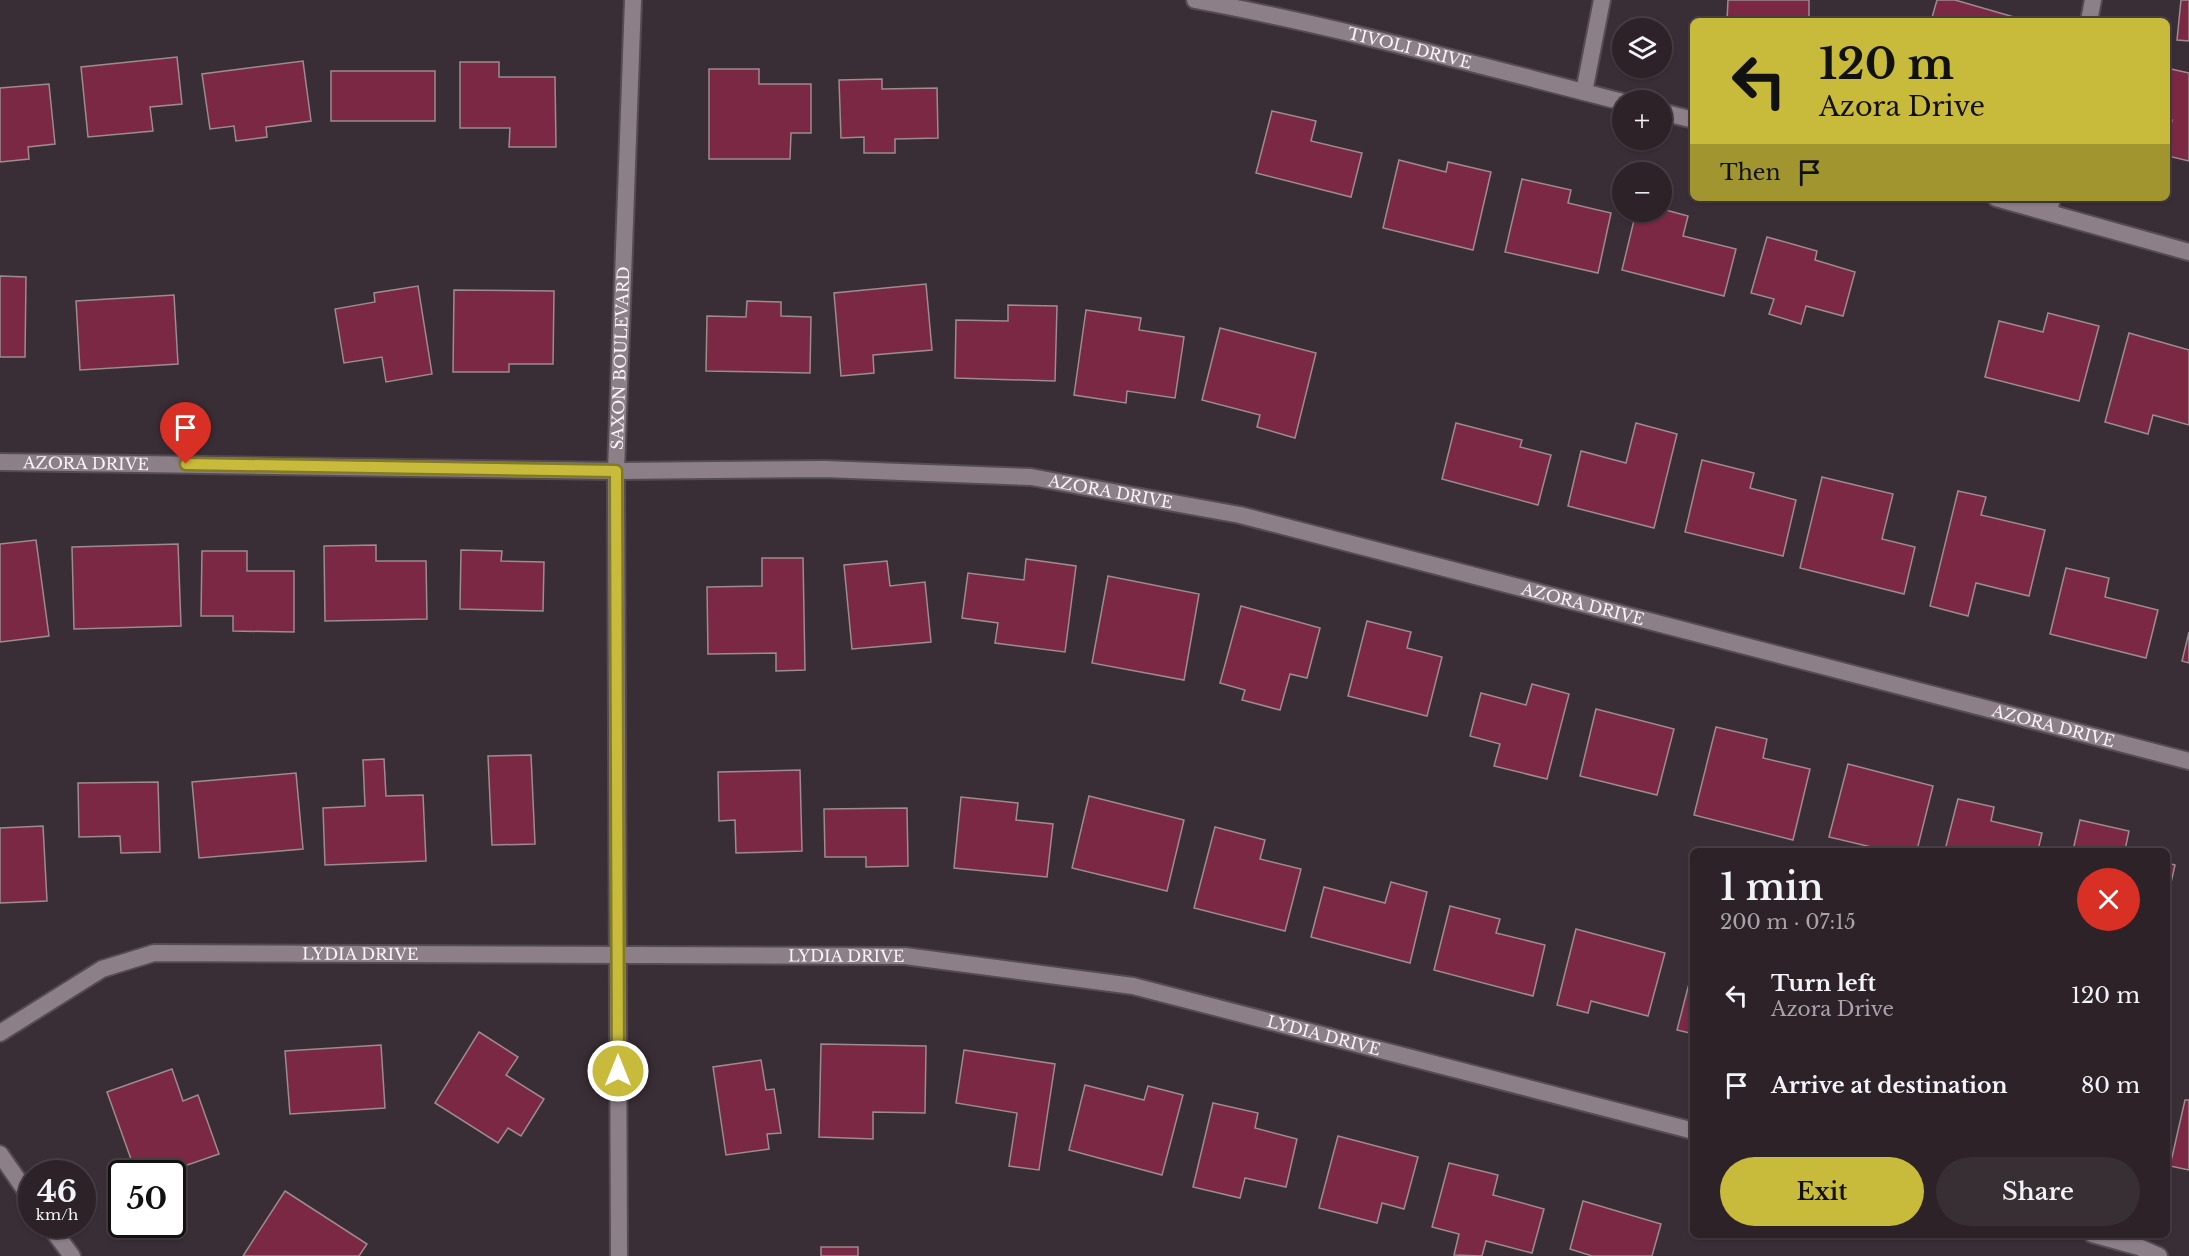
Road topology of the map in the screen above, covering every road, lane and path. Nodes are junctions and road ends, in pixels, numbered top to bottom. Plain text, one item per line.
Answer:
1 (633, 0) edge
2 (1195, 0) edge
3 (1602, 0) edge
4 (2093, 0) edge
5 (2090, 18) edge
6 (1584, 92) junction
7 (1612, 99) edge
8 (1672, 114) edge
9 (1690, 119) edge
10 (2020, 201) edge
11 (2051, 205) edge
12 (2189, 252) edge
13 (0, 462) edge
14 (616, 471) junction
15 (2189, 761) edge
16 (618, 955) junction
17 (0, 1033) edge
18 (1690, 1130) edge
19 (0, 1154) edge
20 (18, 1180) edge
21 (58, 1238) edge
22 (2106, 1238) edge
23 (72, 1256) edge
24 (619, 1256) edge
25 (2159, 1256) edge

1 - 14 street, SAXON BOULEVARD
2 - 6 street, TIVOLI DRIVE
3 - 6 street
4 - 5 street
6 - 7 street, TIVOLI DRIVE
8 - 9 street
10 - 11 street
11 - 12 street
13 - 14 street, AZORA DRIVE
14 - 15 street, AZORA DRIVE
14 - 16 street, SAXON BOULEVARD
16 - 17 street, LYDIA DRIVE
16 - 18 street, LYDIA DRIVE
16 - 24 street, SAXON BOULEVARD
19 - 20 street
21 - 23 street
22 - 25 street

